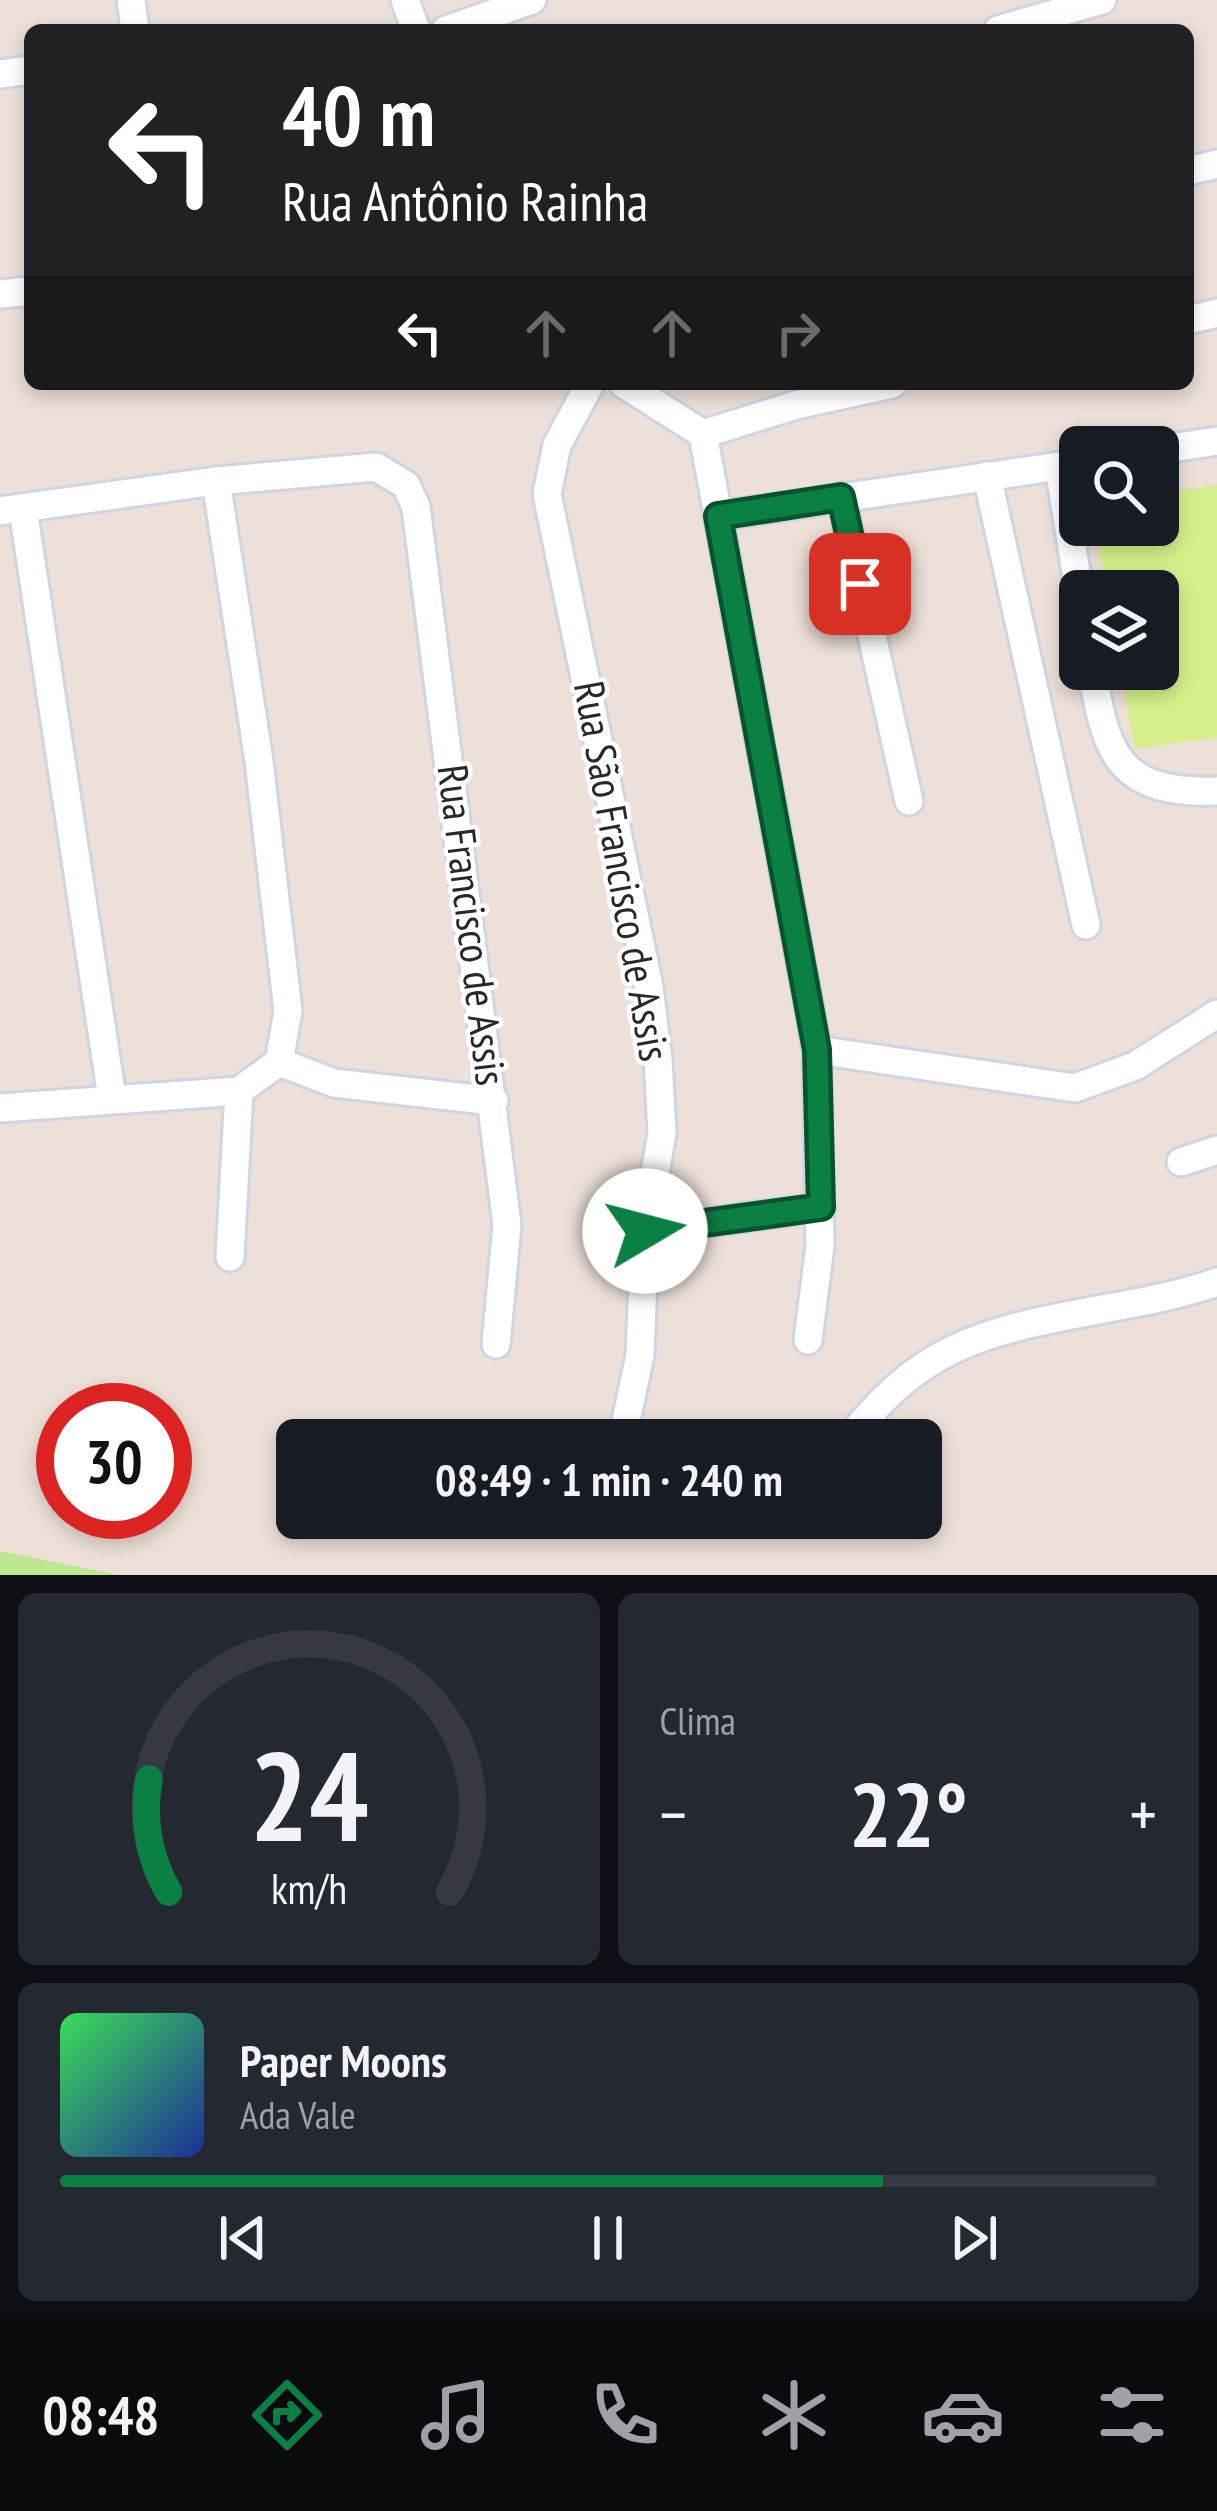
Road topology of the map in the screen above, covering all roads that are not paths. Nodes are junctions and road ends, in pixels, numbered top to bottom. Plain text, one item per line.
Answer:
1 (532, 0) edge
2 (1102, 0) edge
3 (463, 24) edge
4 (1019, 24) edge
5 (587, 390) edge
6 (642, 390) edge
7 (865, 390) edge
8 (703, 434) junction
9 (1217, 441) edge
10 (1179, 447) edge
11 (1059, 466) edge
12 (987, 476) junction
13 (215, 481) junction
14 (841, 497) junction
15 (12, 510) edge
16 (718, 516) junction
17 (1096, 690) edge
18 (1217, 791) edge
19 (909, 801) dead end
20 (1086, 925) dead end
21 (1217, 1014) edge
22 (817, 1050) junction
23 (279, 1062) junction
24 (239, 1091) junction
25 (112, 1098) junction
26 (494, 1101) junction
27 (0, 1108) edge
28 (1217, 1150) edge
29 (1180, 1162) dead end
30 (821, 1207) junction
31 (645, 1231) junction
32 (230, 1257) dead end
33 (1217, 1282) edge
34 (808, 1340) dead end
35 (496, 1344) dead end
36 (626, 1419) edge
37 (865, 1419) edge

1 - 3 street
2 - 4 street
5 - 31 street, Rua São Francisco de Assis
6 - 8 street
7 - 8 street
8 - 16 street
9 - 10 street
11 - 12 street
12 - 14 street
12 - 20 street
13 - 15 street
13 - 23 street
13 - 26 street, Rua Francisco de Assis
14 - 16 street
14 - 19 street
15 - 25 street
16 - 22 street
17 - 18 street
21 - 22 street
22 - 30 street
23 - 24 street
23 - 26 street
24 - 25 street
24 - 32 street
25 - 27 street
26 - 35 street, Rua Francisco de Assis
28 - 29 street
30 - 31 street
30 - 34 street
31 - 36 street, Rua São Francisco de Assis
33 - 37 street

